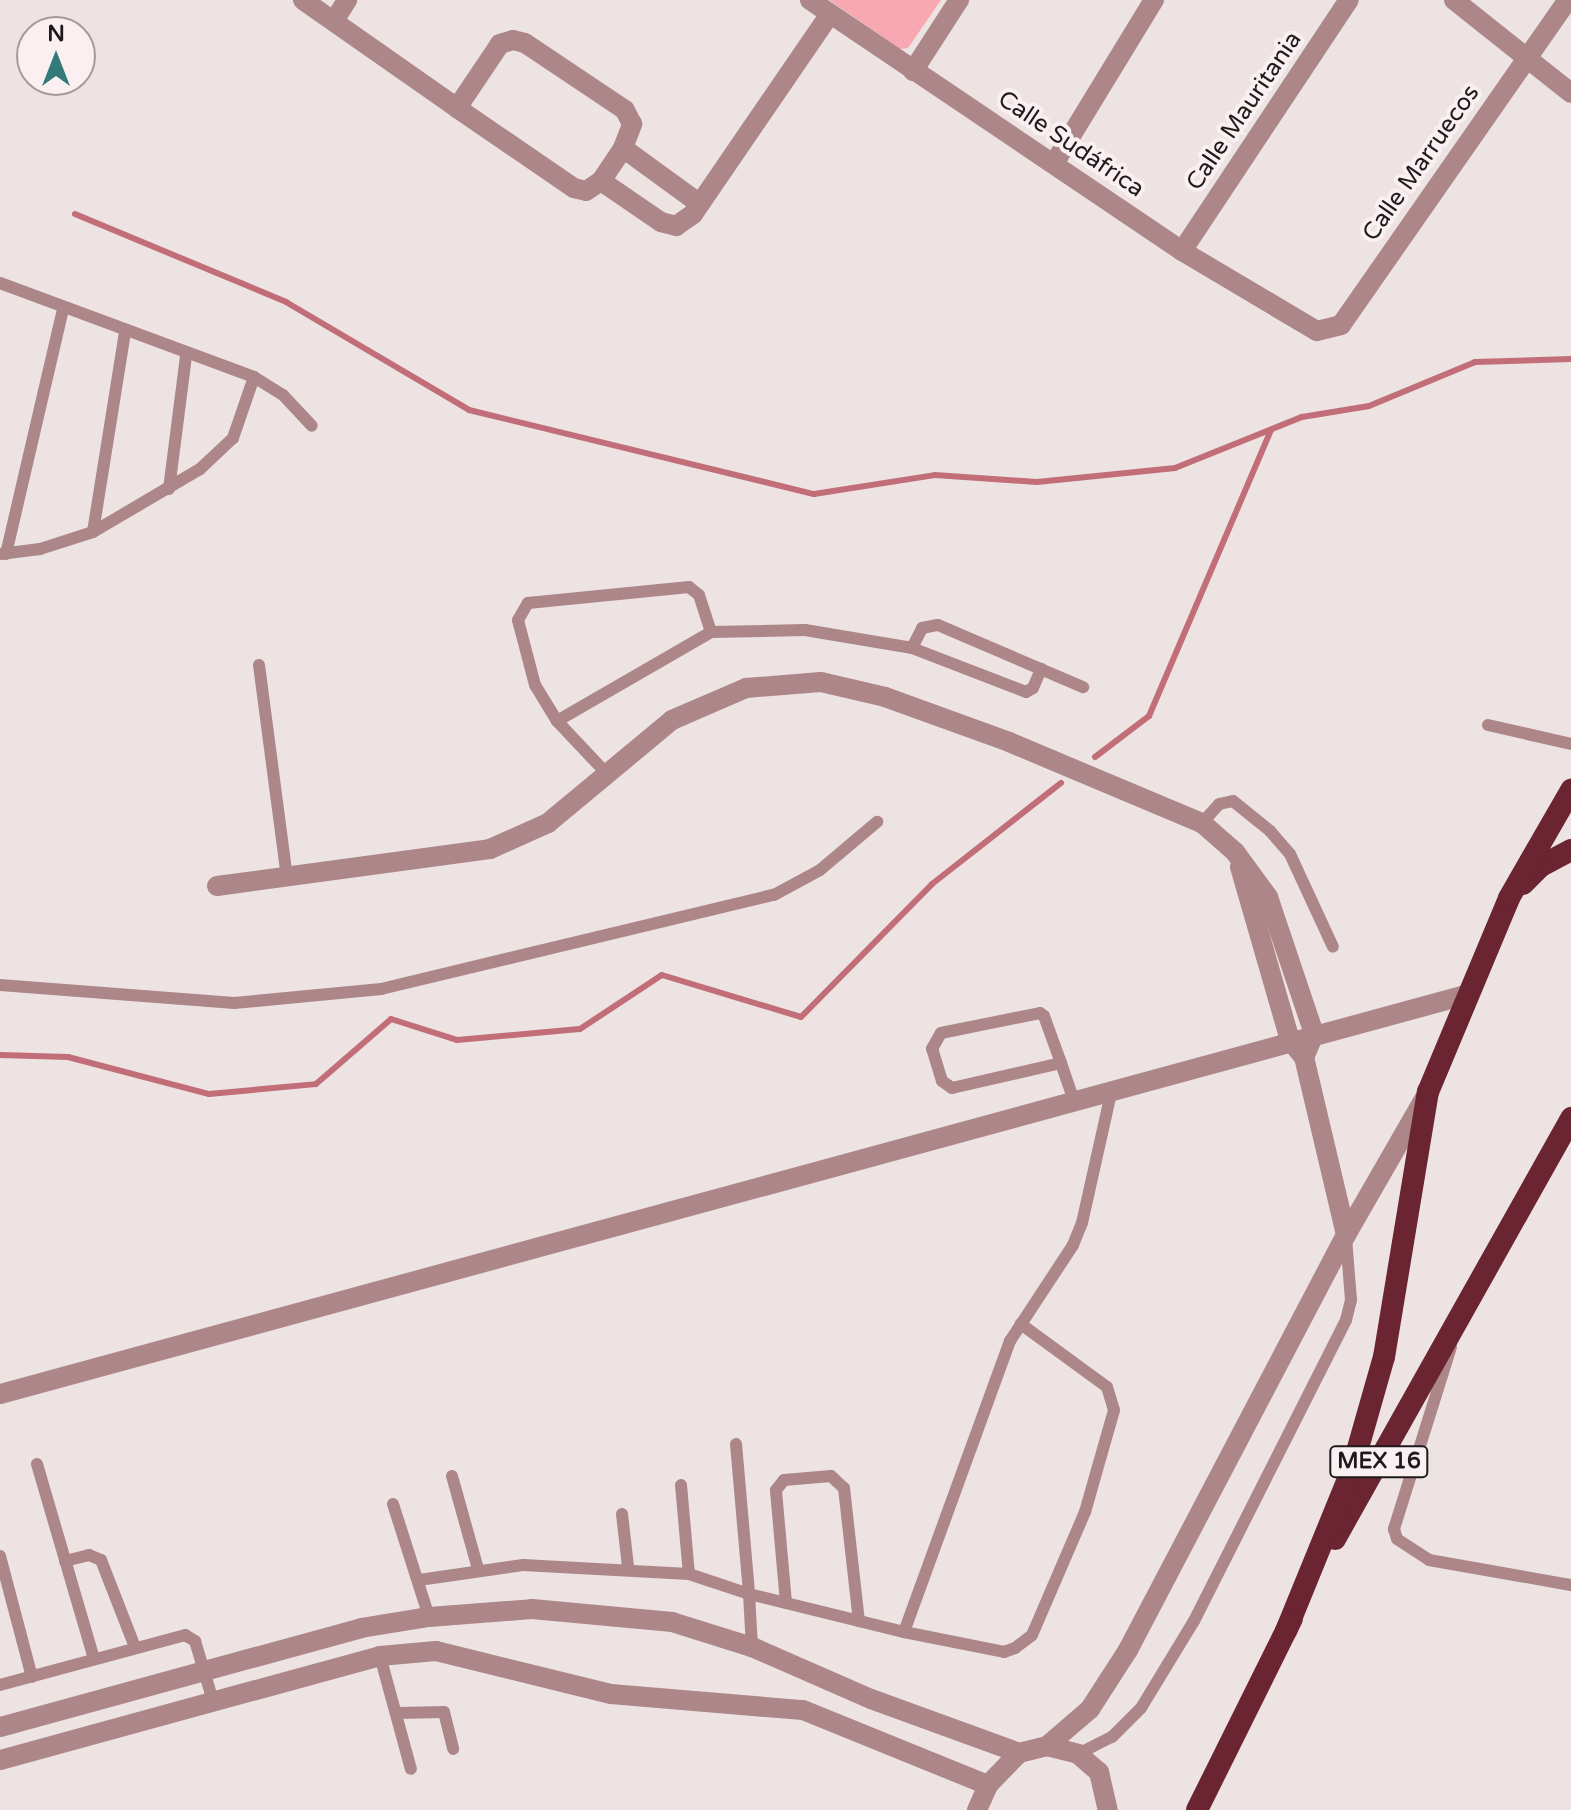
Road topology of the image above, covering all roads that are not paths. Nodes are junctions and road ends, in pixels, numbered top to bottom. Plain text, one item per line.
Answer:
1 (303, 0) edge
2 (347, 0) edge
3 (810, 0) edge
4 (959, 0) edge
5 (1154, 0) edge
6 (1349, 0) edge
7 (1454, 0) edge
8 (1568, 0) edge
9 (830, 14) junction
10 (334, 21) junction
11 (1526, 58) junction
12 (913, 71) junction
13 (1571, 93) edge
14 (457, 108) junction
15 (623, 148) junction
16 (1055, 162) junction
17 (601, 181) junction
18 (700, 204) junction
19 (1182, 251) junction
20 (0, 286) edge
21 (63, 310) junction
22 (1305, 327) joint
23 (125, 333) junction
24 (186, 356) junction
25 (254, 377) junction
26 (312, 426) dead end
27 (169, 489) junction
28 (93, 532) junction
29 (3, 554) edge
30 (711, 632) junction
31 (912, 648) junction
32 (259, 665) dead end
33 (1041, 669) junction
34 (1083, 687) dead end
35 (557, 721) junction
36 (1488, 725) dead end
37 (1571, 744) edge
38 (607, 774) junction
39 (1571, 790) edge
40 (877, 822) dead end
41 (1202, 823) junction
42 (1571, 850) edge
43 (1235, 852) junction
44 (287, 877) junction
45 (217, 886) dead end
46 (1509, 898) junction
47 (1333, 947) dead end
48 (0, 985) edge
49 (1466, 995) junction
50 (1314, 1034) junction
51 (1290, 1040) junction
52 (1304, 1057) junction
53 (1061, 1063) junction
54 (1112, 1089) junction
55 (1428, 1092) junction
56 (1074, 1101) junction
57 (1571, 1118) edge
58 (1346, 1235) junction
59 (1021, 1324) junction
60 (1454, 1332) junction
61 (0, 1394) edge
62 (736, 1444) dead end
63 (37, 1464) dead end
64 (452, 1476) dead end
65 (681, 1485) dead end
66 (393, 1504) dead end
67 (622, 1514) dead end
68 (0, 1556) edge
69 (65, 1561) junction
70 (628, 1567) junction
71 (478, 1569) junction
72 (689, 1574) junction
73 (419, 1580) junction
74 (1571, 1585) edge
75 (749, 1594) junction
76 (786, 1603) junction
77 (429, 1617) junction
78 (859, 1621) junction
79 (1286, 1631) junction
80 (904, 1632) junction
81 (135, 1647) junction
82 (752, 1647) junction
83 (380, 1656) junction
84 (94, 1659) junction
85 (205, 1672) junction
86 (32, 1677) junction
87 (0, 1685) edge
88 (213, 1701) junction
89 (397, 1713) junction
90 (0, 1727) edge
91 (1047, 1746) junction
92 (453, 1749) dead end
93 (1019, 1753) junction
94 (1078, 1754) junction
95 (0, 1760) edge
96 (411, 1769) dead end
97 (988, 1785) junction
98 (977, 1810) edge
99 (1108, 1810) edge
100 (1197, 1810) edge

1 - 10 street
2 - 10 street
3 - 9 street, Calle Sudáfrica
4 - 12 street
5 - 16 street
6 - 19 street, Calle Mauritania
7 - 11 street
8 - 11 street, Calle Marruecos
9 - 12 street, Calle Sudáfrica
9 - 18 street
10 - 14 street
11 - 13 street
11 - 22 street, Calle Marruecos
12 - 16 street, Calle Sudáfrica
14 - 15 street
14 - 17 street
15 - 17 street
15 - 18 street
16 - 19 street, Calle Sudáfrica
17 - 18 street
19 - 22 street, Calle Sudáfrica
20 - 21 lane
21 - 23 lane
21 - 29 lane
23 - 24 lane
23 - 28 lane
24 - 25 lane
24 - 27 lane
25 - 26 lane
25 - 27 lane
27 - 28 lane
28 - 29 lane
30 - 31 lane
30 - 35 lane
30 - 35 lane
31 - 33 lane
31 - 33 lane
32 - 44 lane
33 - 34 lane
35 - 38 lane
36 - 37 lane
38 - 41 street
38 - 44 street
39 - 46 highway
40 - 48 lane
41 - 43 street
41 - 47 lane
42 - 46 highway
43 - 50 street
43 - 51 street
44 - 45 street
46 - 49 highway
49 - 50 street
49 - 55 highway
50 - 51 street
50 - 52 street
51 - 52 street
51 - 54 street
52 - 58 street
53 - 53 lane
53 - 56 lane
54 - 56 street
54 - 59 lane
55 - 58 street
55 - 79 highway
56 - 61 street
57 - 60 highway, MEX 16
58 - 91 street
58 - 94 lane
59 - 80 lane
59 - 80 lane
60 - 74 lane
60 - 79 highway, MEX 16
62 - 75 lane
63 - 69 lane
64 - 71 lane
65 - 72 lane
66 - 73 lane
67 - 70 lane
68 - 86 lane
69 - 81 lane
69 - 84 lane
70 - 71 lane
70 - 72 lane
71 - 73 lane
72 - 75 lane
73 - 77 lane
75 - 76 lane
75 - 82 lane
76 - 78 lane
76 - 78 lane
77 - 82 street
77 - 85 street
78 - 80 lane
79 - 100 highway, MEX 16
81 - 84 lane
81 - 85 lane
82 - 93 street
83 - 88 street
83 - 89 lane
83 - 97 street
84 - 86 lane
85 - 88 lane
85 - 90 street
86 - 87 lane
88 - 95 street
89 - 92 lane
89 - 96 lane
91 - 93 street
91 - 94 street
93 - 97 street
94 - 99 street
97 - 98 street

